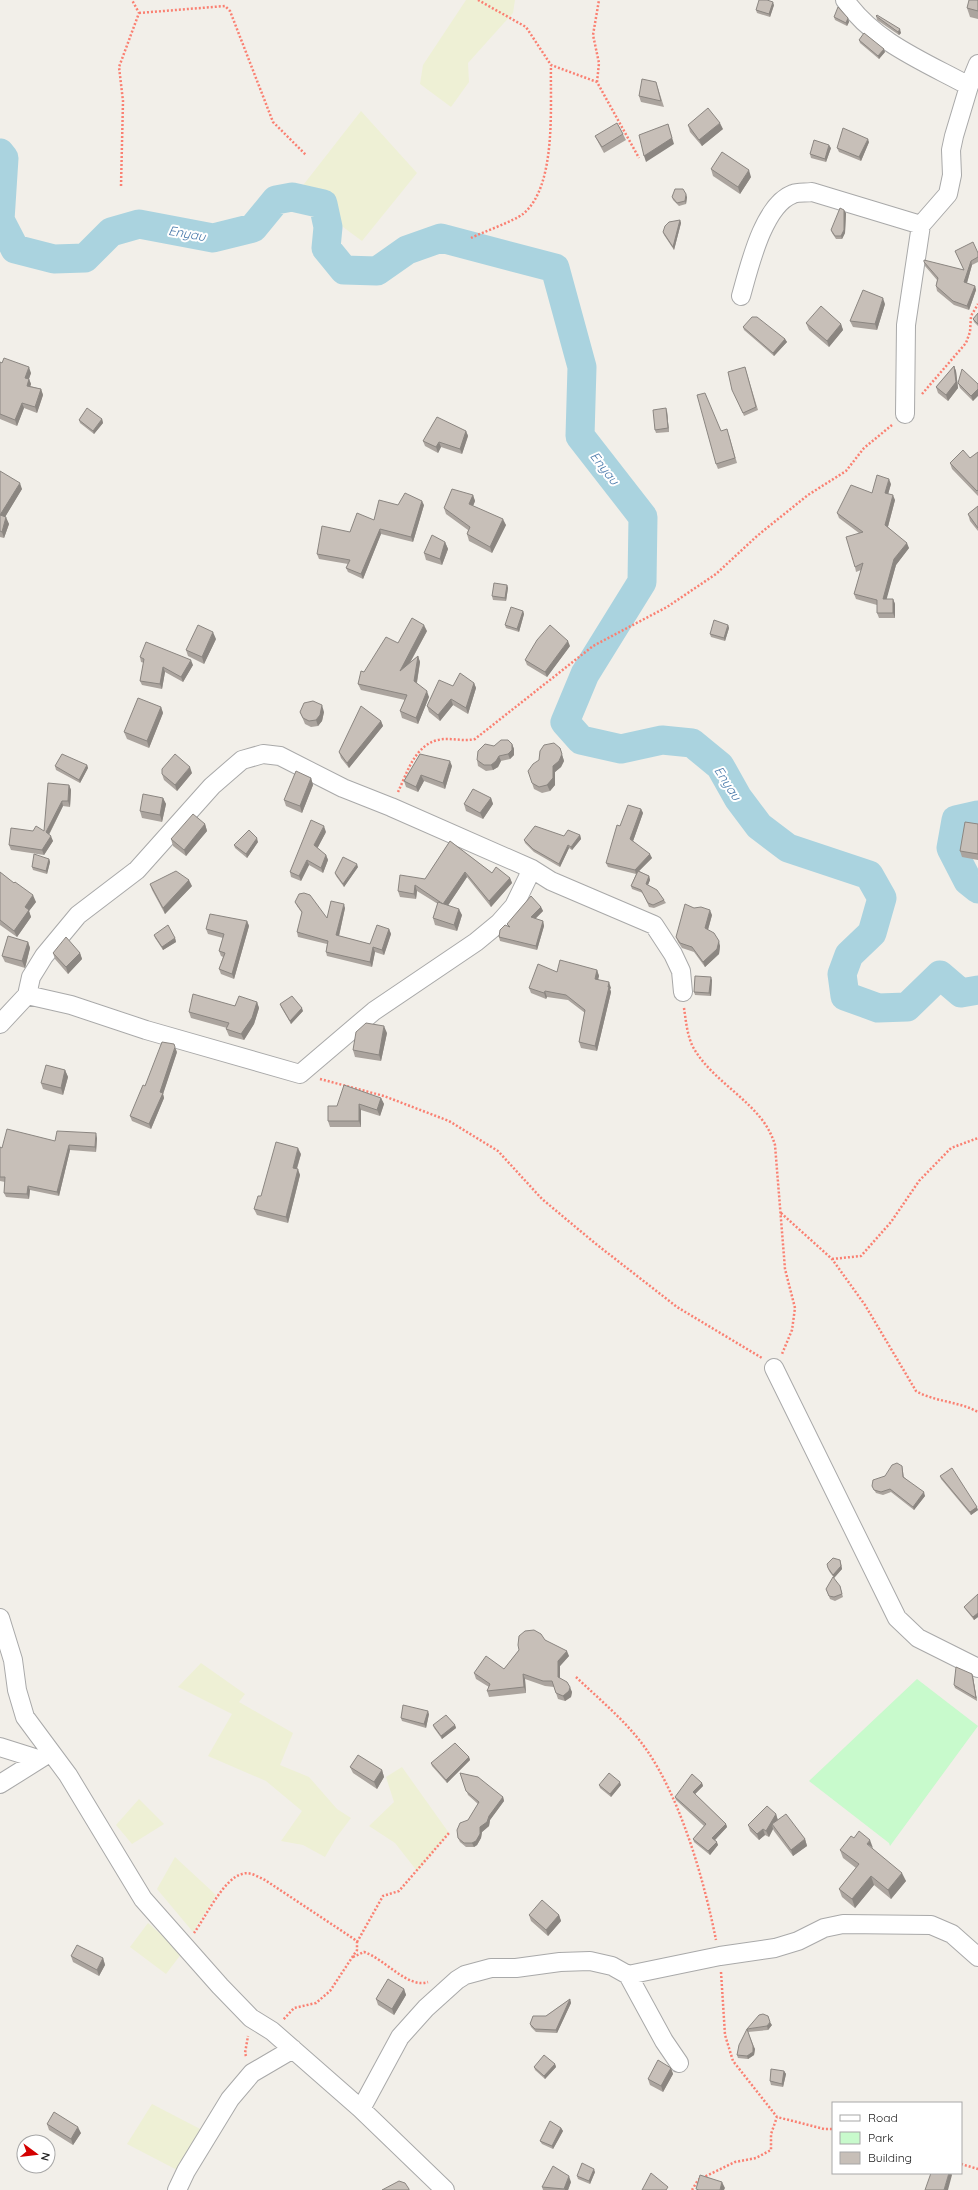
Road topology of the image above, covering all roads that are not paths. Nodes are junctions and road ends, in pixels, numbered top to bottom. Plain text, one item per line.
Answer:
1 (845, 0) edge
2 (978, 64) edge
3 (969, 86) junction
4 (921, 225) junction
5 (741, 296) dead end
6 (905, 414) road end
7 (532, 869) junction
8 (683, 992) road end
9 (27, 995) junction
10 (0, 1024) edge
11 (774, 1368) road end
12 (0, 1618) edge
13 (978, 1668) edge
14 (0, 1747) edge
15 (44, 1756) junction
16 (0, 1784) edge
17 (978, 1956) edge
18 (628, 1975) junction
19 (293, 2049) junction
20 (679, 2063) dead end
21 (361, 2110) junction
22 (177, 2190) edge
23 (445, 2190) edge

1 - 3 street
2 - 3 street
3 - 4 street
4 - 5 street
4 - 6 street
7 - 8 street
7 - 9 street
7 - 9 street
9 - 10 street
11 - 13 street
12 - 15 street
14 - 15 street
15 - 16 street
15 - 19 street
17 - 18 street
18 - 20 street
18 - 21 street
19 - 21 street
19 - 22 street
21 - 23 street

